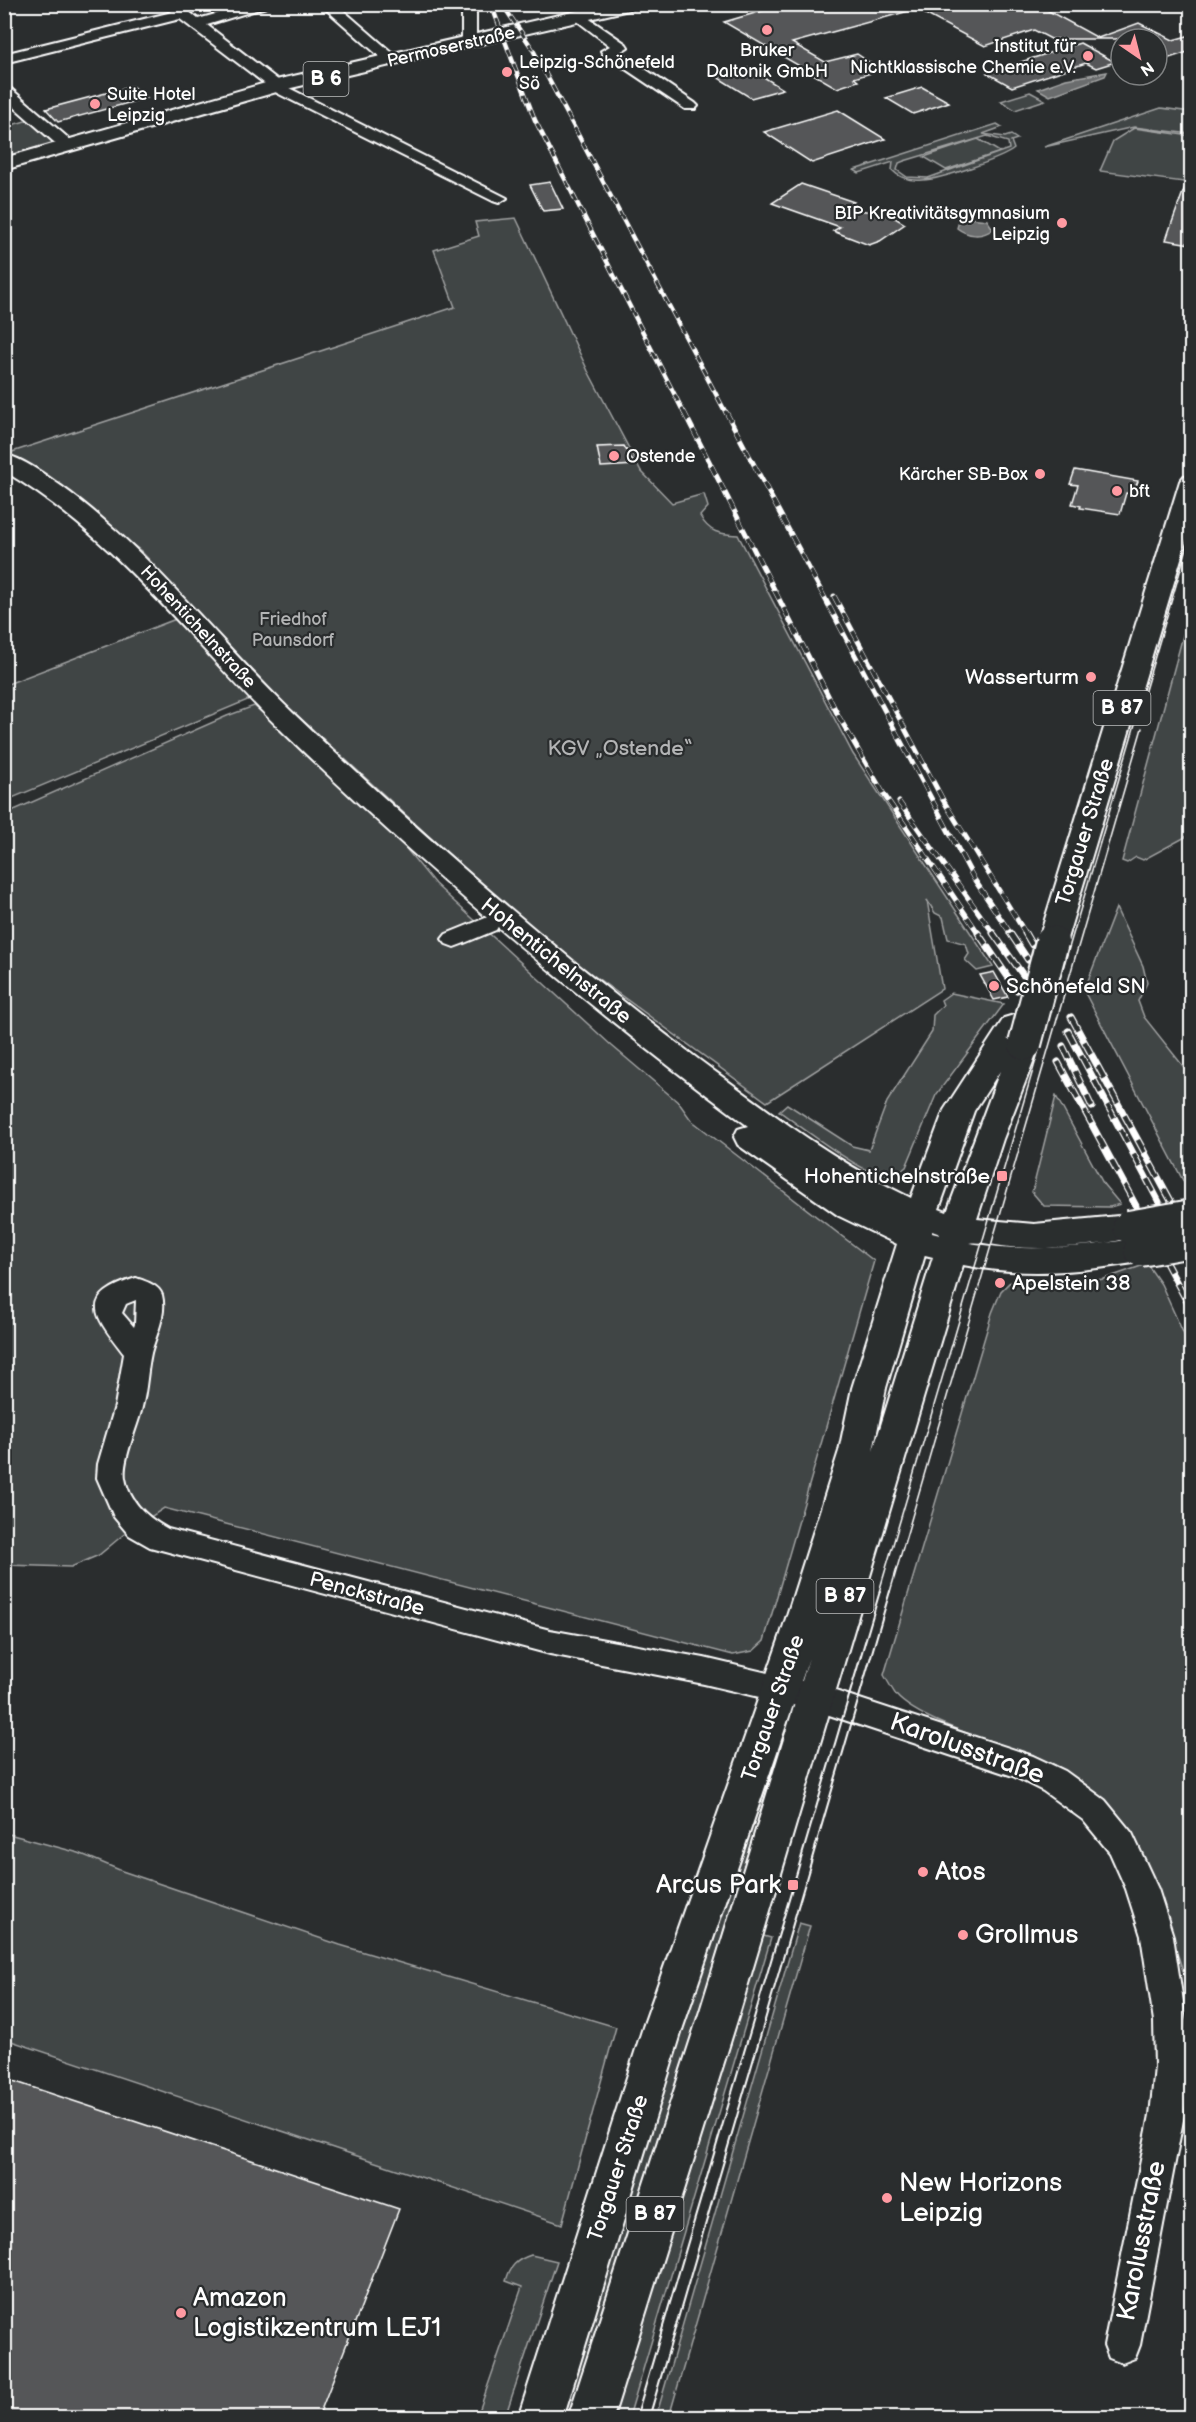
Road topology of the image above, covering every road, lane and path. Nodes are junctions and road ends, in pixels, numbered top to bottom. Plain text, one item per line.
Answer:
1 (170, 4) edge
2 (269, 4) edge
3 (327, 4) edge
4 (469, 4) edge
5 (633, 4) edge
6 (183, 14) junction
7 (581, 17) junction
8 (196, 24) junction
9 (469, 43) junction
10 (4, 59) edge
11 (382, 62) junction
12 (278, 86) junction
13 (7, 94) edge
14 (690, 106) dead end
15 (68, 146) junction
16 (4, 164) edge
17 (499, 198) dead end
18 (4, 461) edge
19 (1191, 481) edge
20 (406, 834) junction
21 (488, 925) junction
22 (454, 939) dead end
23 (1020, 1035) junction
24 (1191, 1216) edge
25 (917, 1227) junction
26 (1134, 1238) junction
27 (955, 1239) junction
28 (1191, 1241) edge
29 (138, 1352) dead end
30 (797, 1693) junction
31 (1122, 2345) dead end
32 (540, 2418) edge
33 (590, 2418) edge

1 - 6 street
2 - 8 street
3 - 11 street
4 - 9 street
5 - 7 main road, Permoserstraße / B 6
6 - 8 street
6 - 10 street
7 - 9 main road, Permoserstraße / B 6
7 - 14 street
8 - 12 street
9 - 11 main road, Permoserstraße / B 6
11 - 12 main road, Permoserstraße / B 6
12 - 15 main road, Permoserstraße / B 6
12 - 17 street
13 - 15 street
15 - 16 main road, Permoserstraße / B 6
18 - 20 main road, Hohentichelnstraße
19 - 23 main road, Torgauer Straße / B 87, bridge
20 - 21 main road, Hohentichelnstraße
20 - 25 main road, Hohentichelnstraße
21 - 22 street
21 - 25 main road, Hohentichelnstraße
23 - 25 main road, Torgauer Straße / B 87
23 - 27 main road, Torgauer Straße / B 87
24 - 26 main road, bridge
25 - 27 main road
25 - 30 main road, Torgauer Straße / B 87
26 - 27 main road
26 - 28 main road, bridge
27 - 30 main road, Torgauer Straße / B 87
29 - 30 street, Penckstraße
30 - 31 street, Karolusstraße
30 - 32 main road, Torgauer Straße / B 87
30 - 33 main road, Torgauer Straße / B 87

